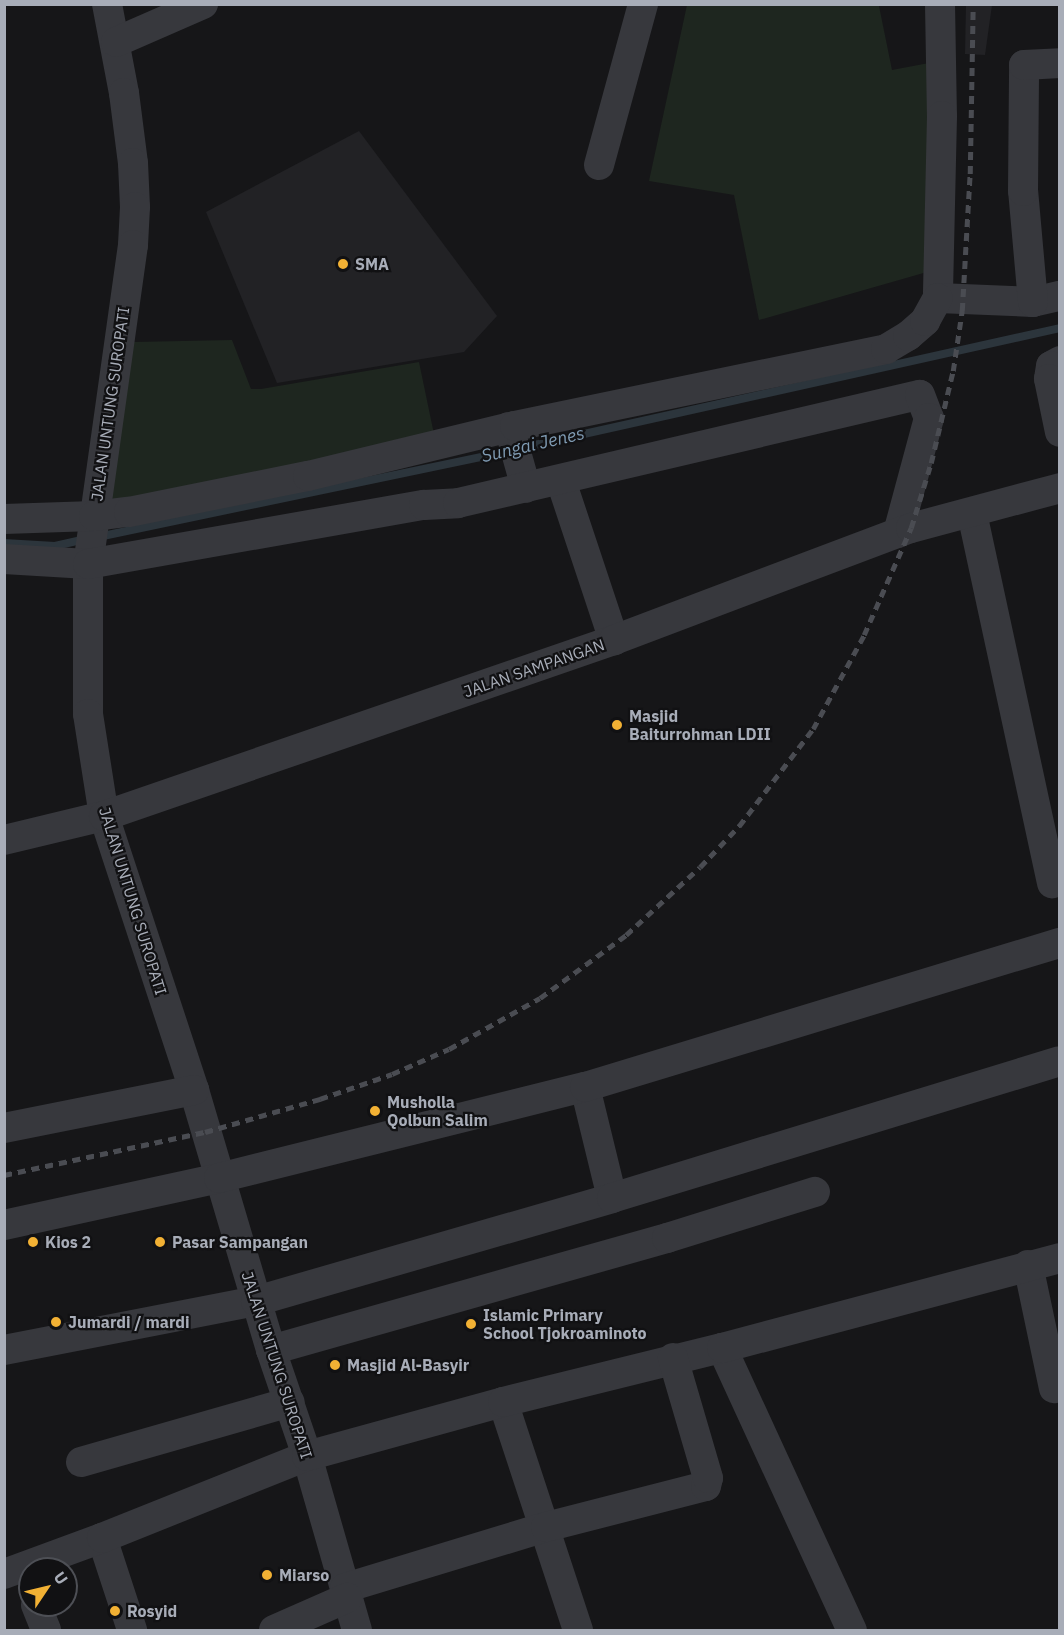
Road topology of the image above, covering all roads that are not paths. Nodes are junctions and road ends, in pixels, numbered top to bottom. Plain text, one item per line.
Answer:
1 (107, 4) edge
2 (203, 4) edge
3 (940, 4) edge
4 (642, 9) edge
5 (116, 42) junction
6 (1059, 63) edge
7 (599, 165) dead end
8 (938, 298) junction
9 (1046, 299) edge
10 (1059, 360) edge
11 (1059, 432) edge
12 (516, 454) junction
13 (561, 481) junction
14 (1059, 488) edge
15 (972, 513) junction
16 (4, 519) edge
17 (93, 519) junction
18 (898, 533) junction
19 (4, 559) edge
20 (88, 562) junction
21 (614, 640) junction
22 (104, 816) junction
23 (4, 840) edge
24 (1052, 883) dead end
25 (1059, 943) edge
26 (1059, 1061) edge
27 (585, 1087) junction
28 (194, 1090) junction
29 (4, 1128) edge
30 (219, 1178) junction
31 (815, 1192) dead end
32 (612, 1198) junction
33 (4, 1225) edge
34 (1059, 1258) edge
35 (1028, 1265) junction
36 (256, 1301) junction
37 (722, 1348) junction
38 (4, 1350) edge
39 (271, 1350) junction
40 (673, 1358) junction
41 (1054, 1388) dead end
42 (290, 1402) junction
43 (503, 1402) junction
44 (307, 1456) junction
45 (81, 1462) dead end
46 (546, 1527) junction
47 (102, 1538) junction
48 (60, 1557) edge
49 (346, 1593) junction
50 (132, 1630) edge
51 (274, 1630) edge
52 (357, 1630) edge
53 (578, 1630) edge
54 (852, 1630) edge

1 - 5 street, JALAN UNTUNG SUROPATI
2 - 5 street
3 - 8 street
4 - 7 street
5 - 17 street, JALAN UNTUNG SUROPATI
6 - 9 street
8 - 9 street
8 - 12 street
10 - 11 street
12 - 13 street
12 - 17 street
12 - 20 street
13 - 18 street
13 - 21 street
14 - 15 street, JALAN SAMPANGAN
15 - 18 street, JALAN SAMPANGAN
15 - 24 street
16 - 17 street
17 - 20 street, JALAN UNTUNG SUROPATI
18 - 21 street, JALAN SAMPANGAN
19 - 20 street
20 - 22 street, JALAN UNTUNG SUROPATI
21 - 22 street, JALAN SAMPANGAN
22 - 23 street, JALAN SAMPANGAN
22 - 28 street, JALAN UNTUNG SUROPATI
25 - 27 street
26 - 32 street
27 - 30 street
27 - 32 street
28 - 29 street
28 - 30 street, JALAN UNTUNG SUROPATI
30 - 33 street
30 - 36 street, JALAN UNTUNG SUROPATI
31 - 39 street
32 - 36 street
34 - 35 street
35 - 37 street
35 - 41 street
36 - 38 street
36 - 39 street, JALAN UNTUNG SUROPATI
37 - 40 street
37 - 54 street
39 - 42 street, JALAN UNTUNG SUROPATI
40 - 43 street
40 - 46 street
42 - 44 street, JALAN UNTUNG SUROPATI
42 - 45 street
43 - 44 street
43 - 46 street
44 - 47 street
44 - 49 street, JALAN UNTUNG SUROPATI
46 - 49 street
46 - 53 street
47 - 48 street
47 - 50 street
49 - 51 street
49 - 52 street, JALAN UNTUNG SUROPATI

